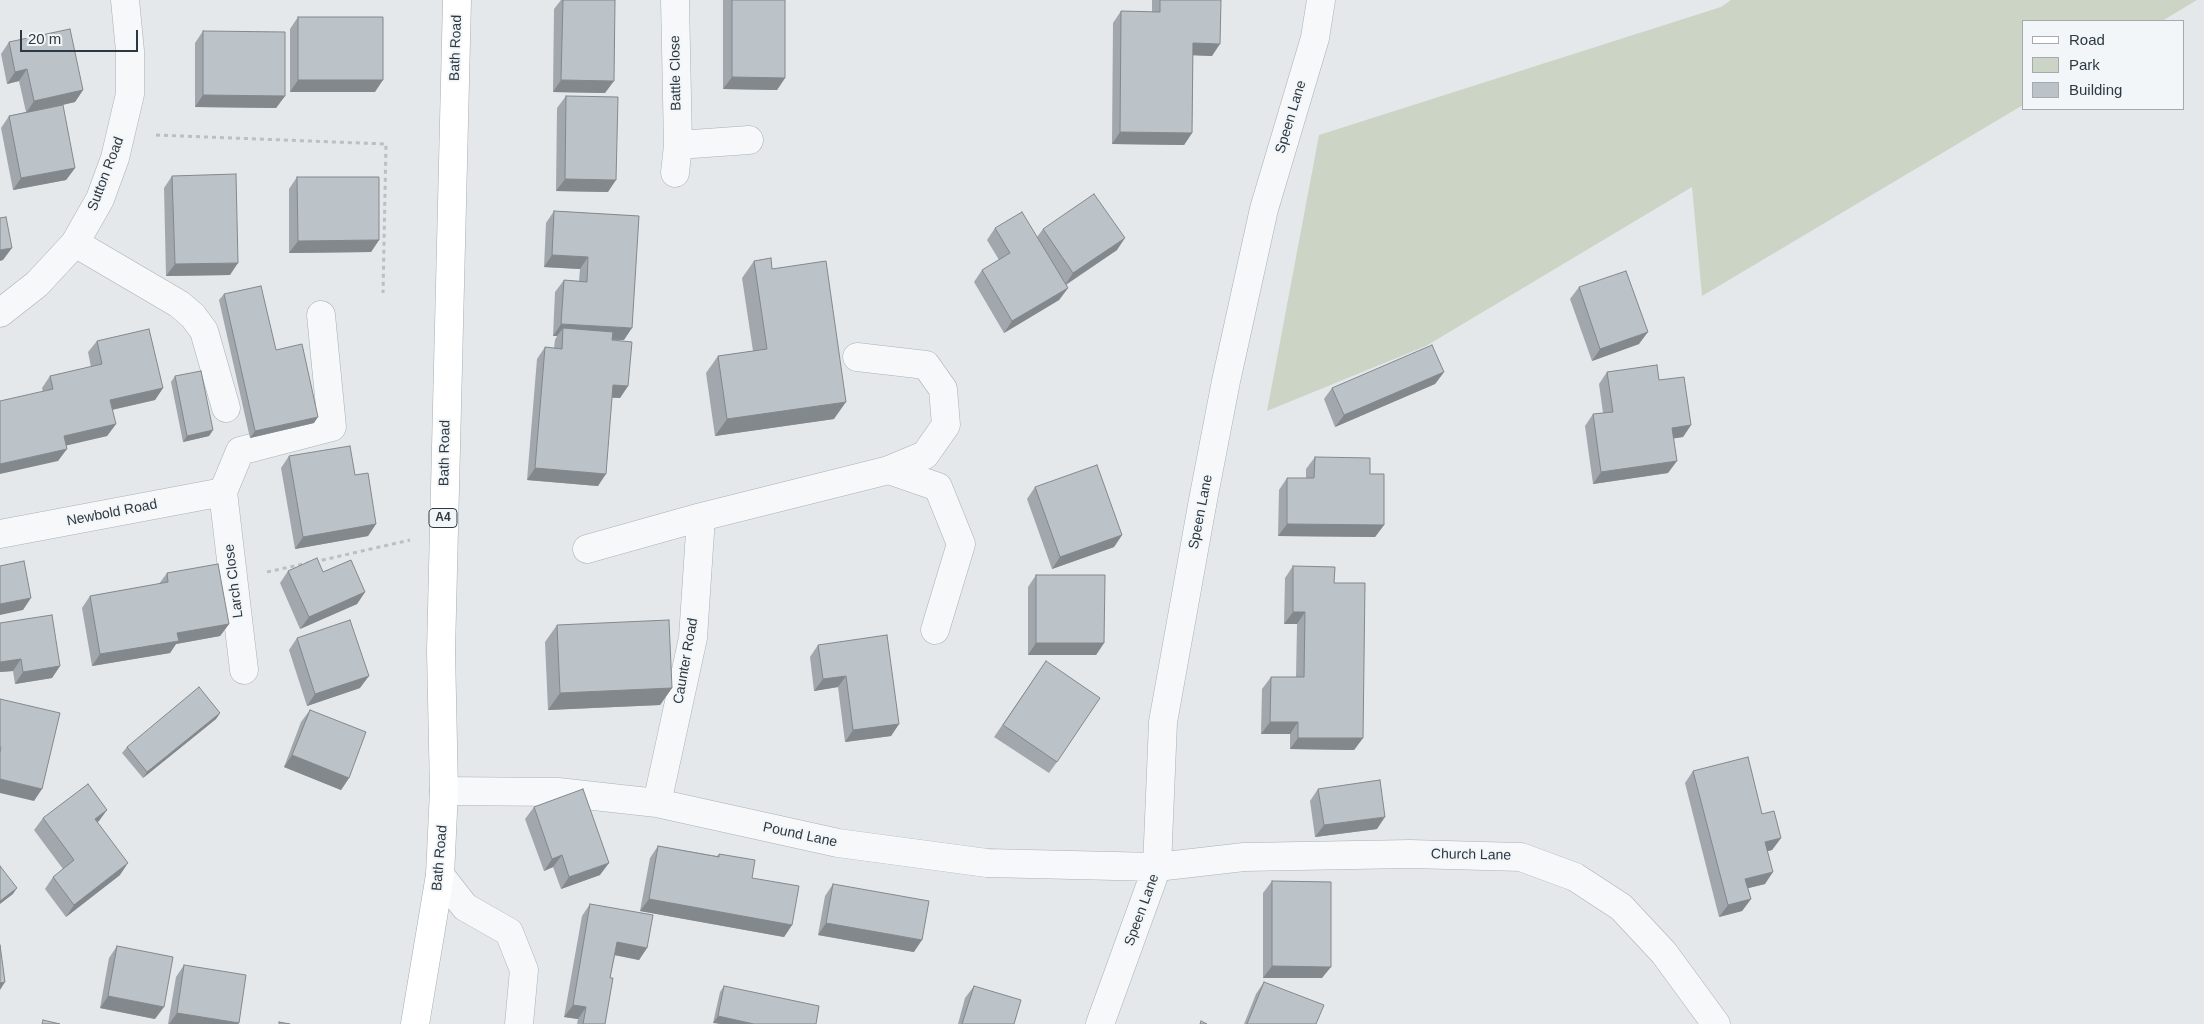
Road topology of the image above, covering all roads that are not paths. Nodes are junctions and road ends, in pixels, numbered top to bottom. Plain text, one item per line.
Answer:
1 (125, 0) edge
2 (457, 0) edge
3 (675, 0) edge
4 (1321, 0) edge
5 (748, 140) dead end
6 (678, 145) junction
7 (675, 173) dead end
8 (76, 243) junction
9 (0, 313) edge
10 (321, 315) dead end
11 (857, 357) dead end
12 (226, 408) dead end
13 (889, 470) junction
14 (223, 492) junction
15 (702, 517) junction
16 (0, 534) edge
17 (587, 549) dead end
18 (934, 630) dead end
19 (244, 670) dead end
20 (444, 791) junction
21 (657, 804) junction
22 (1157, 867) junction
23 (440, 875) junction
24 (415, 1024) edge
25 (519, 1024) edge
26 (1100, 1024) edge
27 (1716, 1024) edge

1 - 8 street, Sutton Road
2 - 20 main road, Bath Road / A4
3 - 6 street, Battle Close
4 - 22 street, Speen Lane
5 - 6 street
6 - 7 street, Battle Close
8 - 9 street, Sutton Road
8 - 12 street
10 - 14 street
11 - 13 street
13 - 15 street
13 - 18 street
14 - 16 street, Newbold Road
14 - 19 street, Larch Close
15 - 17 street
15 - 21 street, Caunter Road
20 - 21 street, Pound Lane
20 - 23 main road, Bath Road / A4
21 - 22 street, Pound Lane
22 - 26 street, Speen Lane
22 - 27 street, Church Lane
23 - 24 main road, Bath Road / A4
23 - 25 street

